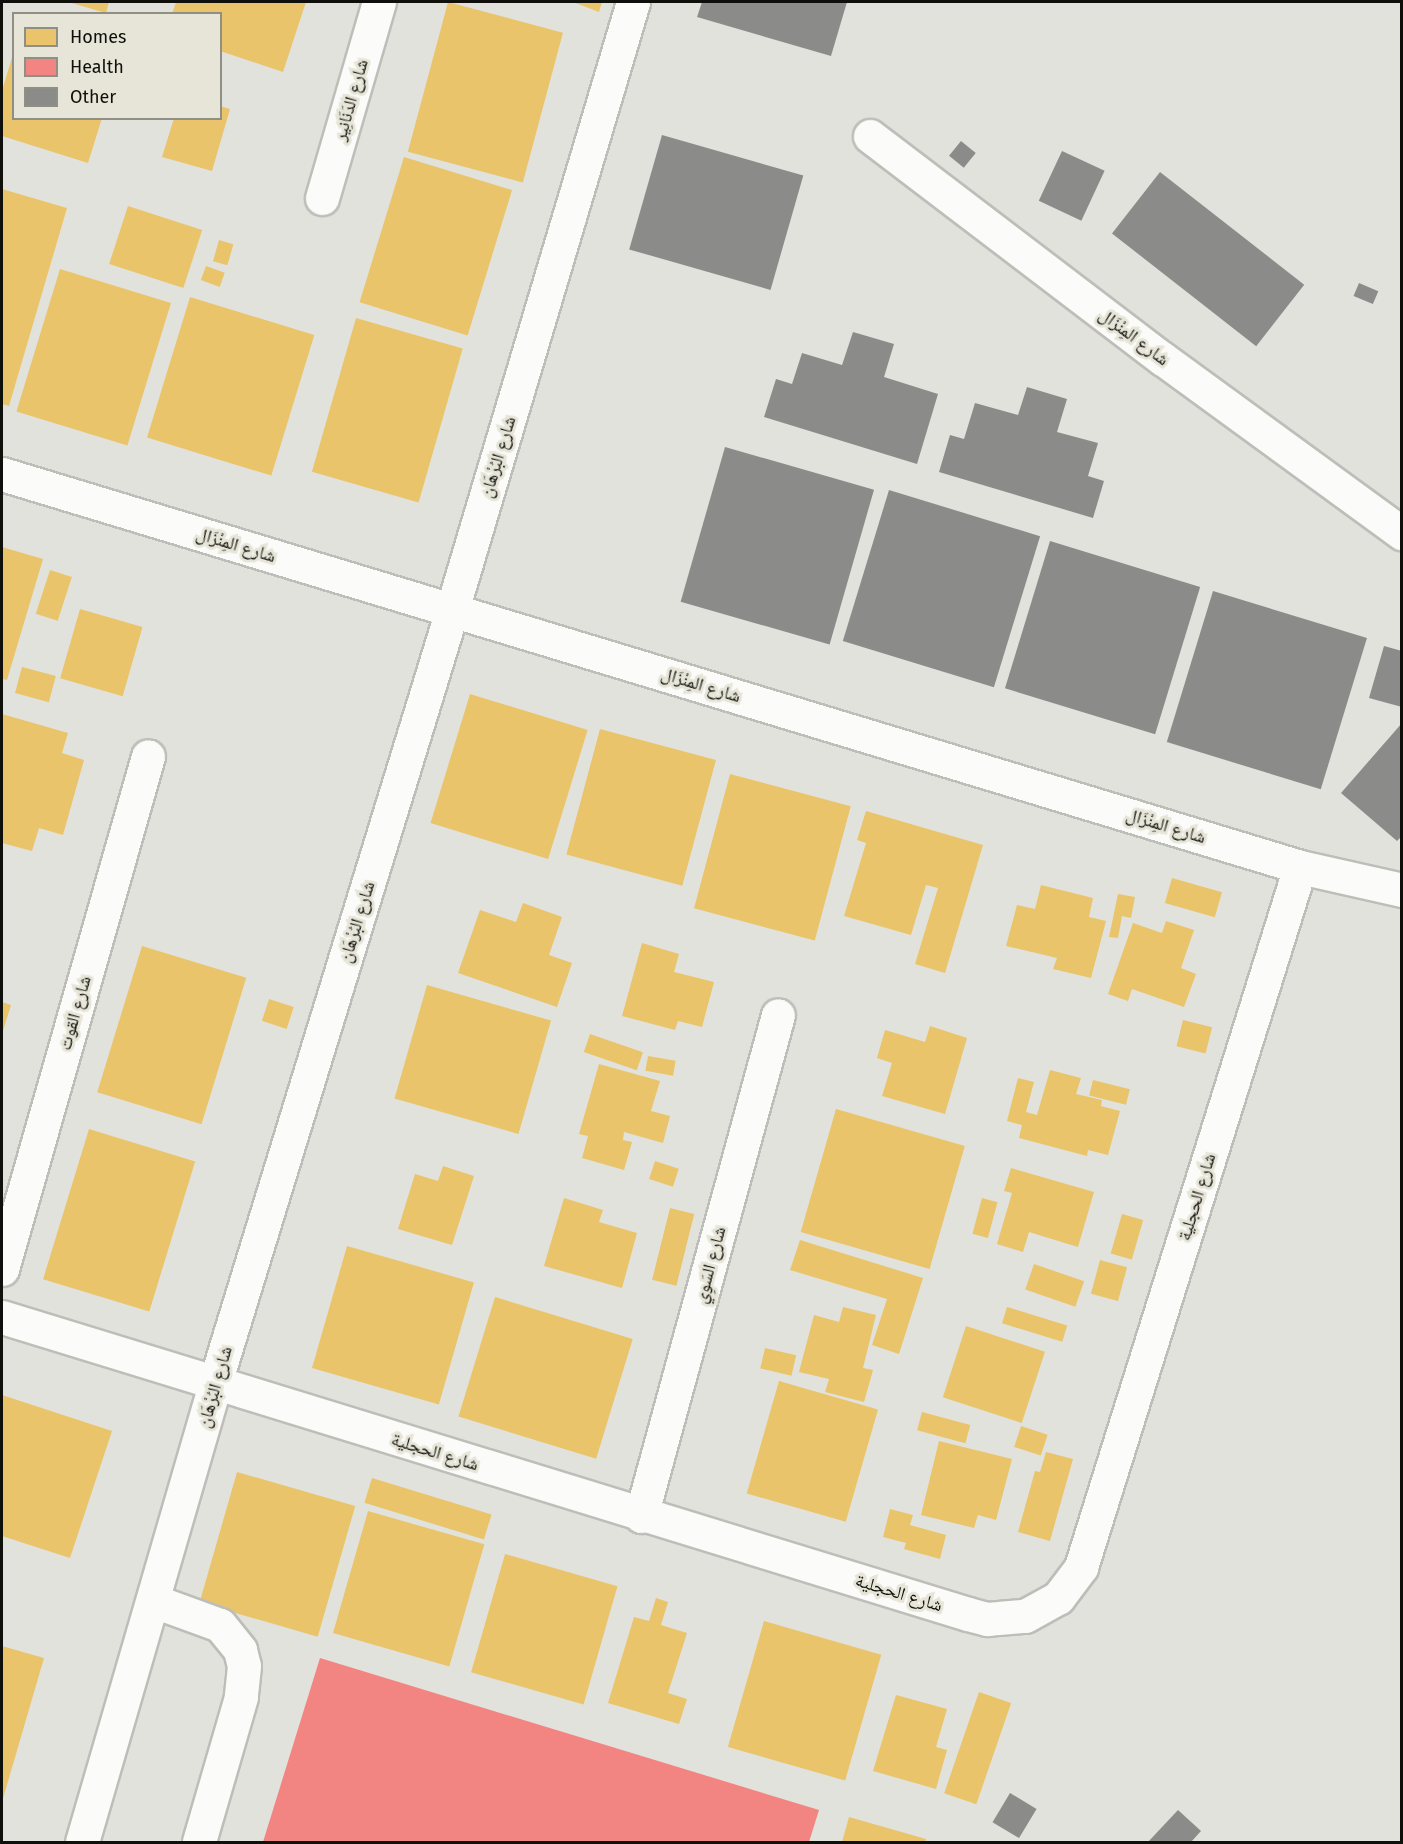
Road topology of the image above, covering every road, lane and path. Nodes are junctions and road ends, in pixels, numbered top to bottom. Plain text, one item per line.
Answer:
1 (379, 2) edge
2 (633, 2) edge
3 (870, 136) dead end
4 (322, 198) dead end
5 (2, 474) edge
6 (1401, 533) edge
7 (452, 610) junction
8 (148, 756) dead end
9 (1300, 867) junction
10 (1401, 890) edge
11 (778, 1015) dead end
12 (2, 1269) edge
13 (2, 1317) edge
14 (215, 1383) junction
15 (641, 1516) junction
16 (154, 1601) junction
17 (82, 1842) edge
18 (199, 1842) edge

1 - 4 street, شارع الدَنَانِير
2 - 7 street, شارع البُرْهَان
3 - 6 street, شارع المِنْزَال
5 - 7 street, شارع المِنْزَال
7 - 9 street, شارع المِنْزَال
7 - 14 street, شارع البُرْهَان
8 - 12 street, شارع القوت
9 - 10 street, شارع المِنْزَال
9 - 15 street, شارع الحجلية
11 - 15 street, شارع السَوِي
13 - 14 street, شارع الحجلية
14 - 15 street, شارع الحجلية
14 - 16 street, شارع البُرْهَان
16 - 17 street, شارع البُرْهَان
16 - 18 street

